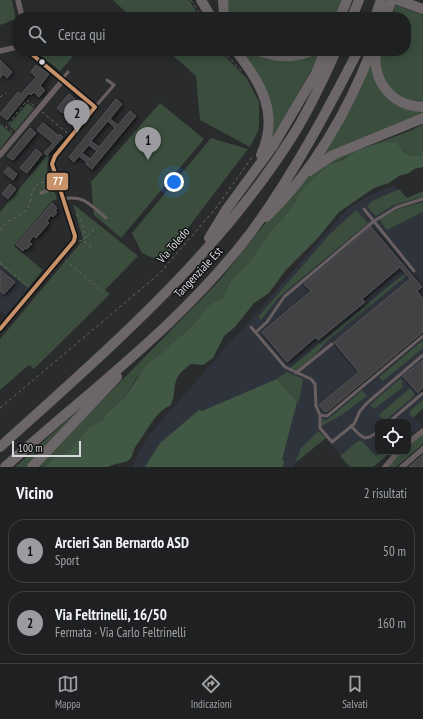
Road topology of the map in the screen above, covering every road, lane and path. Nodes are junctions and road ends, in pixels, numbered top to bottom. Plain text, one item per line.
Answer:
1 (18, 0) edge
2 (191, 0) edge
3 (201, 0) edge
4 (205, 0) edge
5 (223, 0) edge
6 (359, 0) edge
7 (347, 1) edge
8 (397, 1) edge
9 (423, 3) edge
10 (423, 9) edge
11 (21, 12) edge
12 (199, 12) edge
13 (208, 12) edge
14 (211, 12) edge
15 (224, 12) edge
16 (342, 12) edge
17 (354, 12) edge
18 (382, 12) edge
19 (389, 12) edge
20 (12, 48) edge
21 (0, 51) edge
22 (35, 56) edge
23 (227, 56) edge
24 (240, 56) edge
25 (323, 56) edge
26 (333, 56) edge
27 (355, 56) edge
28 (370, 56) edge
29 (376, 56) edge
30 (68, 72) dead end
31 (246, 77) dead end
32 (62, 80) junction
33 (107, 80) dead end
34 (6, 93) dead end
35 (0, 97) edge
36 (36, 107) dead end
37 (96, 107) junction
38 (423, 107) edge
39 (41, 112) dead end
40 (423, 119) edge
41 (14, 133) dead end
42 (67, 133) dead end
43 (0, 155) edge
44 (254, 155) dead end
45 (302, 176) junction
46 (250, 179) junction
47 (53, 182) dead end
48 (58, 187) junction
49 (41, 192) dead end
50 (62, 199) junction
51 (423, 199) edge
52 (364, 209) dead end
53 (77, 214) dead end
54 (106, 218) dead end
55 (374, 221) junction
56 (1, 224) edge
57 (3, 226) junction
58 (97, 227) dead end
59 (0, 230) edge
60 (252, 231) junction
61 (86, 238) junction
62 (83, 240) junction
63 (79, 242) dead end
64 (94, 249) dead end
65 (65, 259) dead end
66 (0, 263) edge
67 (414, 271) dead end
68 (184, 274) junction
69 (30, 288) dead end
70 (103, 292) dead end
71 (251, 327) dead end
72 (0, 330) edge
73 (256, 332) junction
74 (423, 336) edge
75 (332, 344) dead end
76 (140, 350) junction
77 (423, 355) edge
78 (296, 373) junction
79 (423, 393) edge
80 (0, 408) edge
81 (320, 415) junction
82 (393, 419) edge
83 (351, 426) junction
84 (423, 431) edge
85 (375, 434) edge
86 (411, 441) edge
87 (0, 447) edge
88 (423, 449) edge
89 (395, 455) edge
90 (5, 467) edge
91 (32, 467) edge
92 (385, 467) edge
93 (402, 467) edge

1 - 11 street
2 - 12 path
3 - 13 highway
4 - 14 highway
5 - 15 highway
6 - 17 highway
7 - 16 highway
8 - 9 highway
8 - 10 highway
8 - 18 highway
8 - 19 highway
20 - 21 street
22 - 32 street
23 - 31 path
24 - 46 highway
25 - 46 highway
26 - 68 highway, Tangenziale Est
27 - 60 highway, Tangenziale Est
28 - 45 highway
29 - 38 highway
30 - 32 lane
32 - 37 street
32 - 43 street
33 - 37 lane
34 - 35 path
36 - 41 path
37 - 48 street
39 - 42 path
40 - 45 highway
44 - 80 path, Via Toledo
45 - 60 highway
46 - 68 highway
47 - 57 path
48 - 49 lane
48 - 50 street
50 - 54 lane
50 - 72 street
51 - 55 lane
52 - 55 lane
53 - 61 path
55 - 67 lane
55 - 73 lane
56 - 57 path
57 - 59 path
58 - 61 path
60 - 76 highway, Tangenziale Est
61 - 62 path
62 - 63 path
62 - 64 path
65 - 70 path
66 - 69 path
68 - 87 highway, Tangenziale Est
71 - 73 lane
73 - 78 lane
74 - 81 lane
75 - 78 lane
76 - 90 highway, Tangenziale Est
76 - 91 highway
77 - 83 lane
78 - 81 lane
79 - 82 lane
81 - 83 lane
83 - 85 lane
84 - 86 street
88 - 93 street
89 - 92 street

